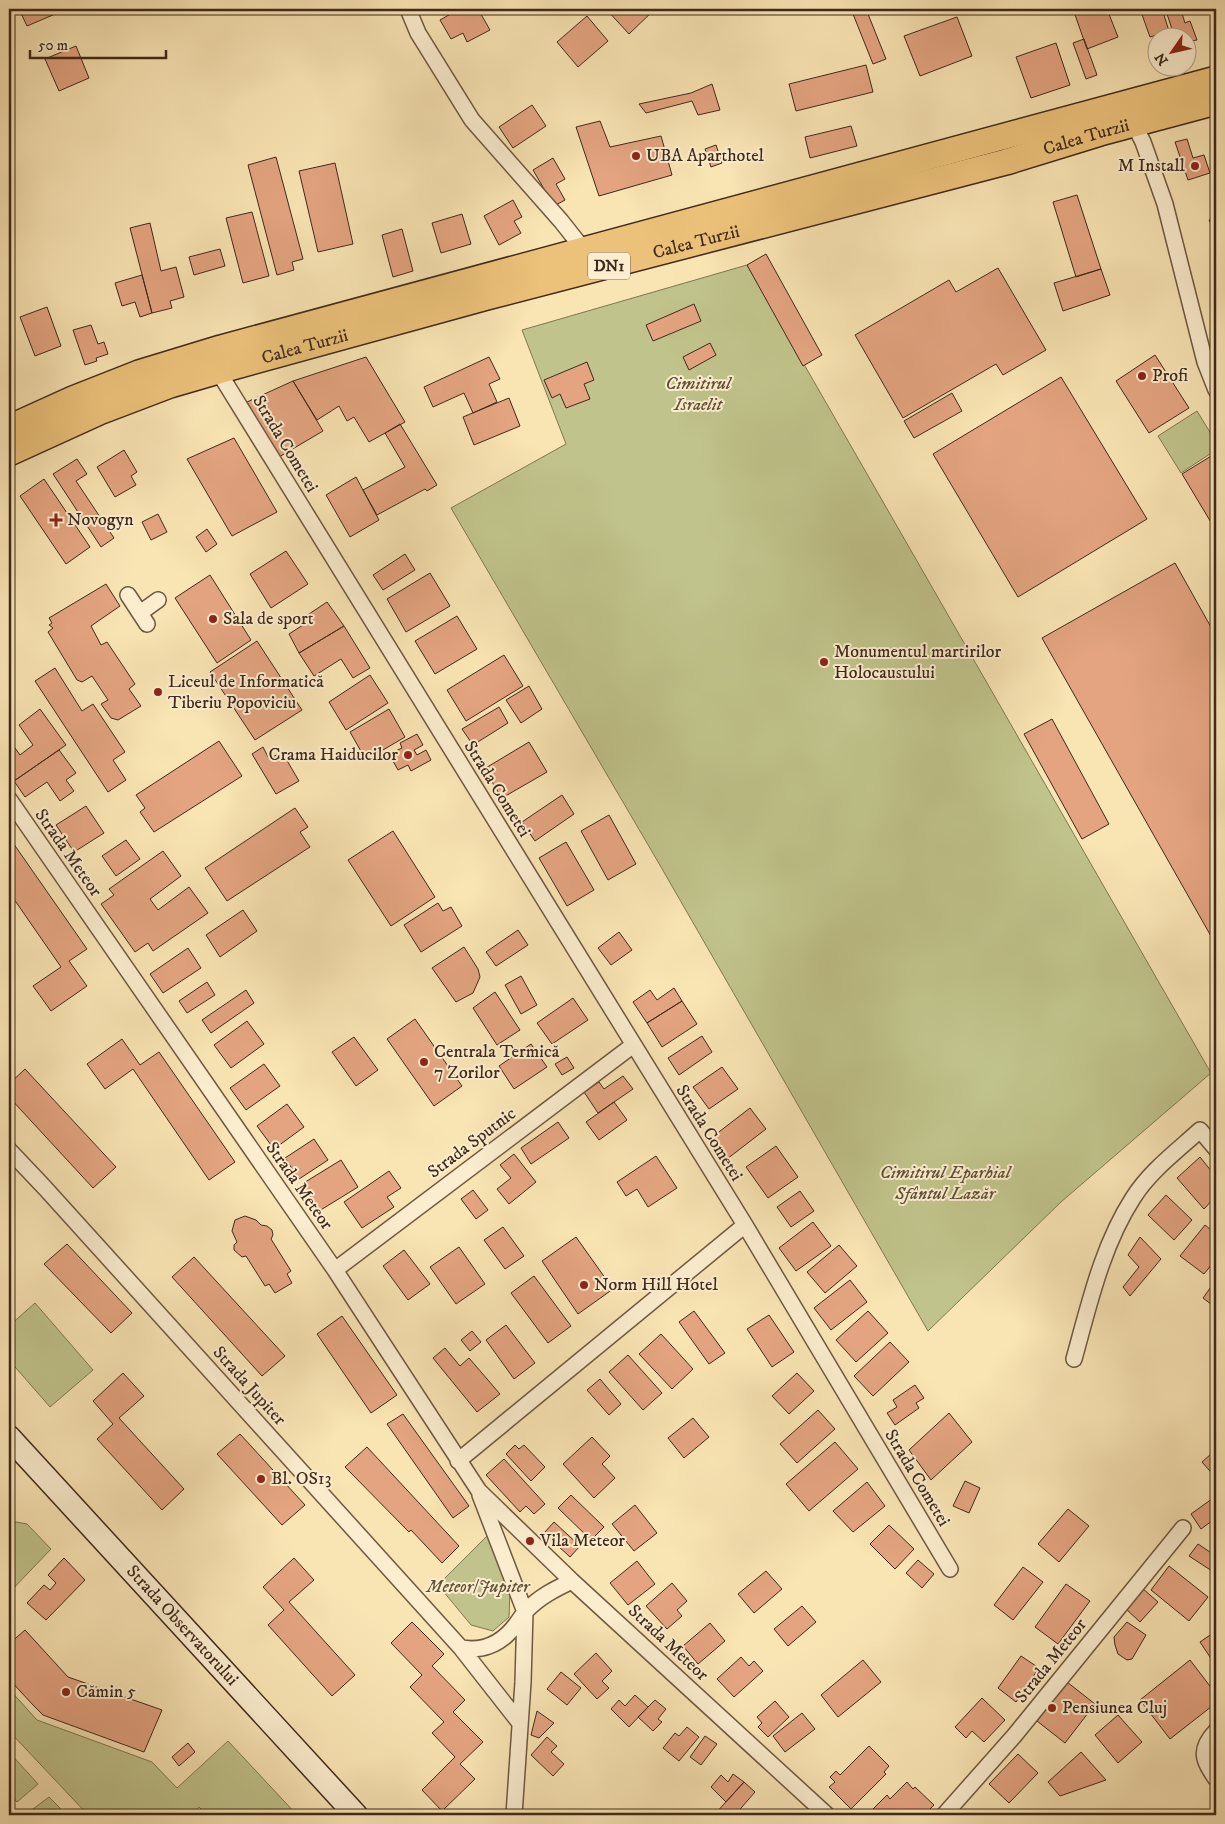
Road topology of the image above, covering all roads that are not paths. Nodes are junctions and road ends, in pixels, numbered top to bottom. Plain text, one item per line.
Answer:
1 (408, 9) edge
2 (1216, 79) edge
3 (1216, 102) edge
4 (1134, 124) junction
5 (584, 250) junction
6 (218, 371) junction
7 (1216, 390) edge
8 (9, 428) edge
9 (9, 453) edge
10 (128, 595) dead end
11 (158, 600) dead end
12 (9, 799) edge
13 (632, 1046) junction
14 (1216, 1149) edge
15 (9, 1150) edge
16 (744, 1225) junction
17 (335, 1270) junction
18 (1074, 1359) dead end
19 (9, 1437) edge
20 (458, 1460) junction
21 (479, 1491) junction
22 (1182, 1528) dead end
23 (950, 1569) dead end
24 (572, 1581) junction
25 (525, 1612) junction
26 (460, 1648) junction
27 (520, 1722) junction
28 (1216, 1731) edge
29 (1216, 1779) edge
30 (356, 1815) edge
31 (514, 1815) edge
32 (828, 1815) edge
33 (944, 1815) edge

1 - 5 street
2 - 5 main road, Calea Turzii / DN1
3 - 4 main road, Calea Turzii / DN1
4 - 6 main road, Calea Turzii / DN1
4 - 7 street
5 - 8 main road, Calea Turzii / DN1
6 - 9 main road, Calea Turzii / DN1
6 - 13 street, Strada Cometei
10 - 11 street
12 - 17 street, Strada Meteor
13 - 16 street, Strada Cometei
13 - 17 street, Strada Sputnic
14 - 18 street
15 - 26 street, Strada Jupiter
16 - 20 street
16 - 23 street, Strada Cometei
17 - 20 street, Strada Meteor
19 - 30 main road, Strada Observatorului
20 - 21 street, Strada Meteor
21 - 24 street, Strada Meteor
21 - 25 street
22 - 33 street, Strada Meteor
24 - 25 street
24 - 32 street, Strada Meteor
25 - 26 street
25 - 27 street
26 - 27 street, Strada Jupiter
27 - 31 street
28 - 29 street

